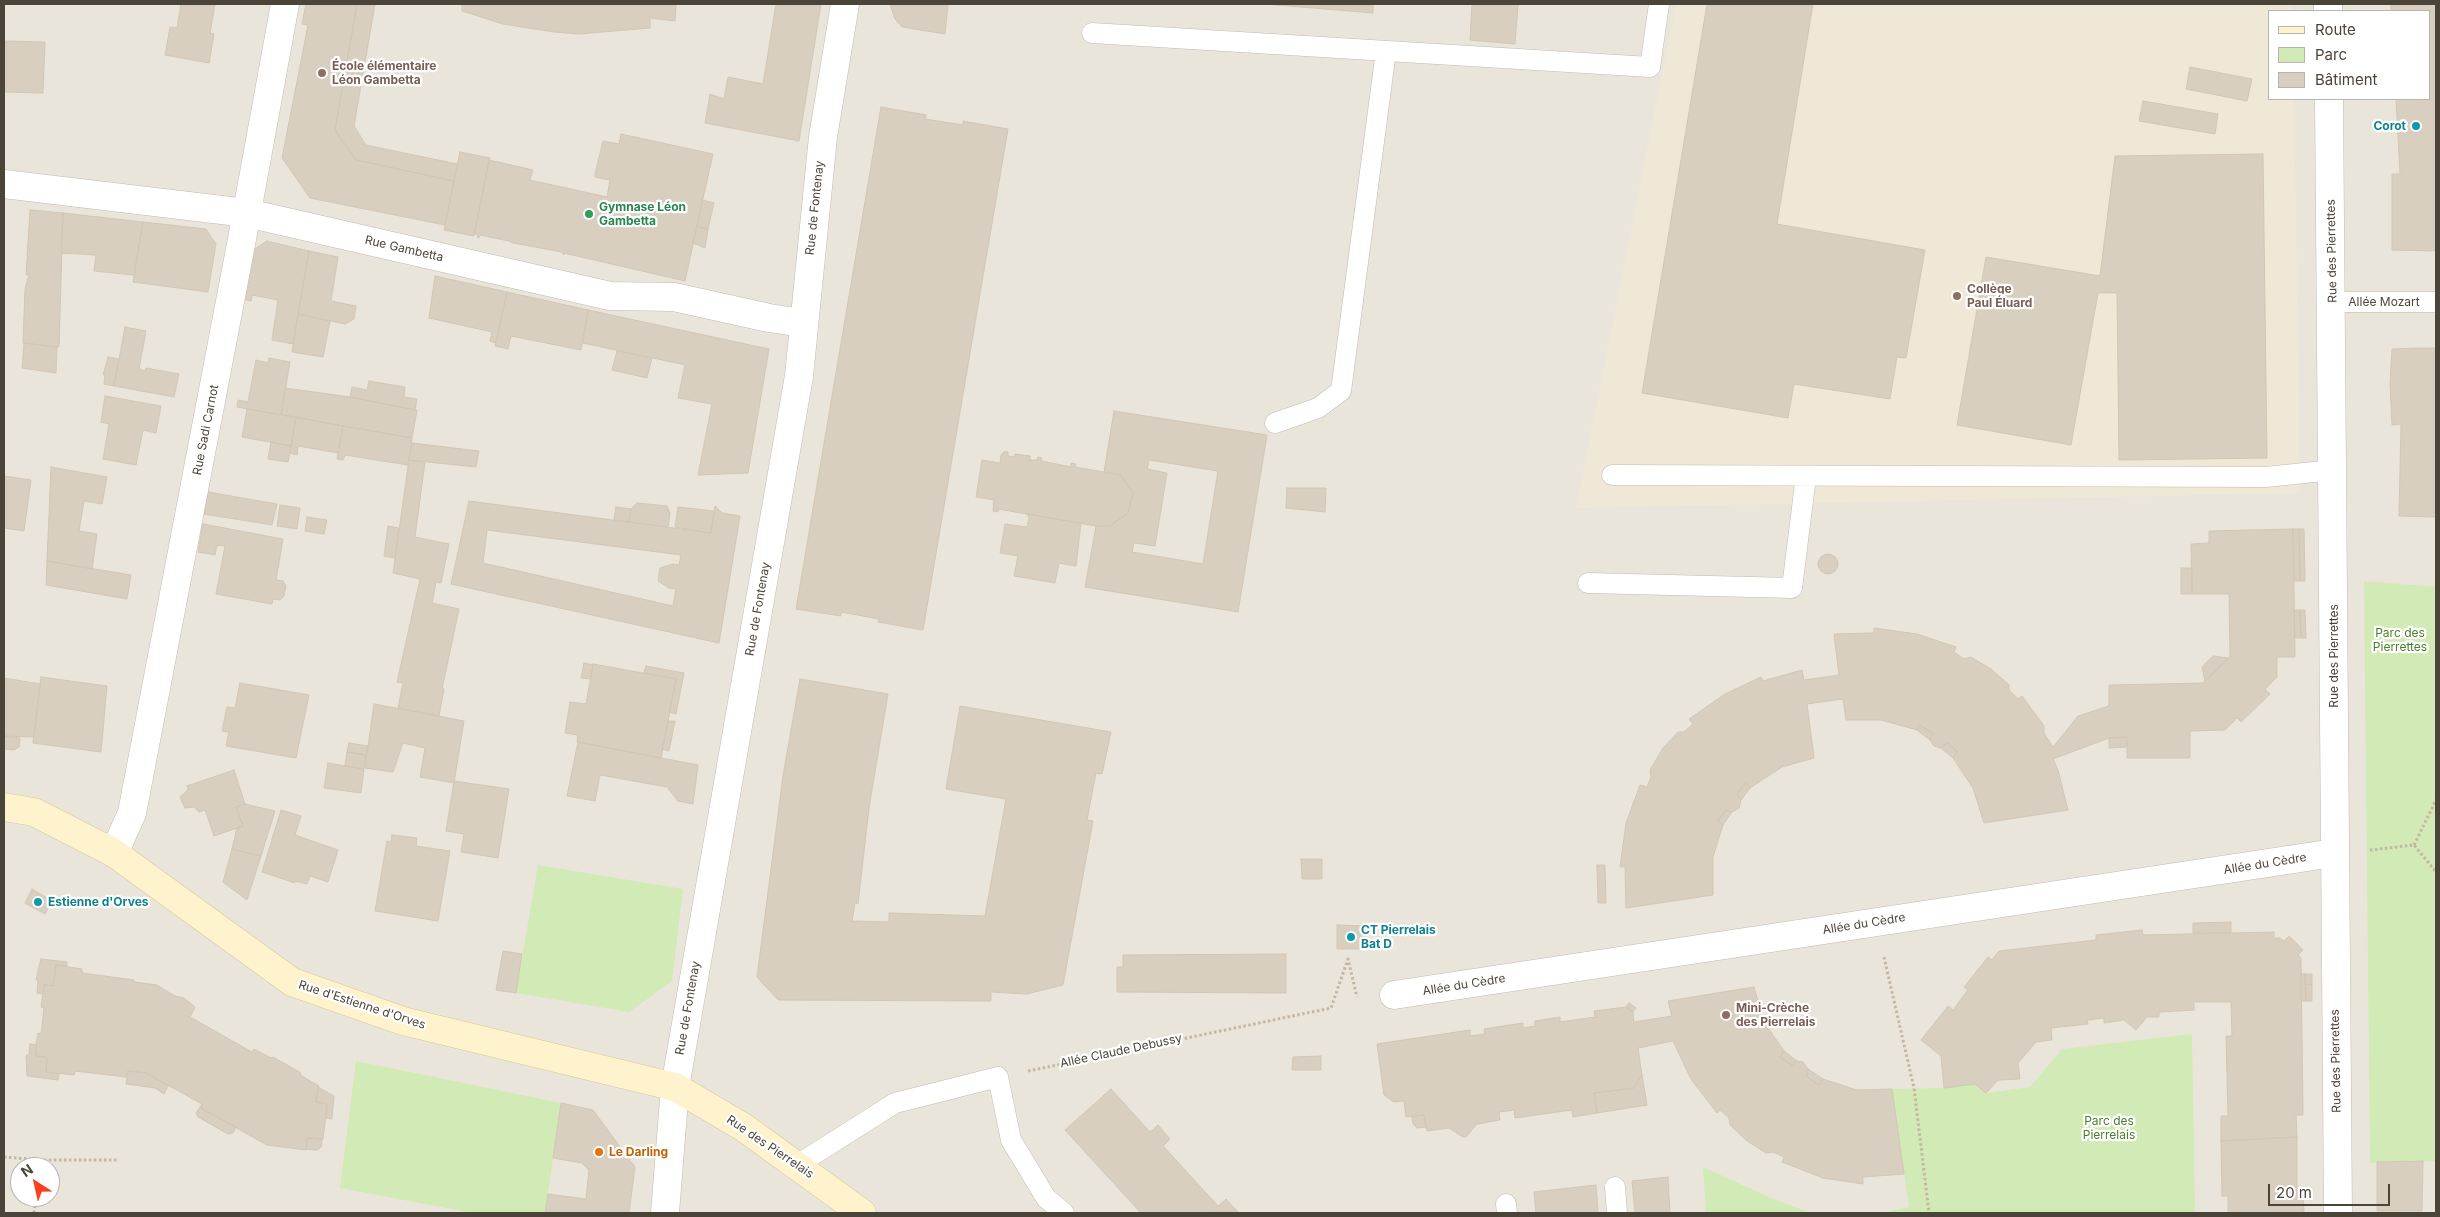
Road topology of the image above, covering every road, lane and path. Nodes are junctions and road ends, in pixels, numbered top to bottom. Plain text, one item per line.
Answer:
1 (285, 4) edge
2 (845, 4) edge
3 (1660, 4) edge
4 (1092, 32) dead end
5 (1386, 51) junction
6 (2329, 100) edge
7 (4, 184) edge
8 (247, 213) junction
9 (2332, 302) junction
10 (2436, 302) edge
11 (803, 323) junction
12 (1275, 423) dead end
13 (2333, 470) junction
14 (1612, 475) dead end
15 (1806, 476) junction
16 (1588, 583) dead end
17 (2436, 800) edge
18 (4, 807) edge
19 (2414, 845) junction
20 (114, 853) junction
21 (2334, 854) junction
22 (2436, 872) edge
23 (1876, 923) junction
24 (1394, 995) joint
25 (998, 1077) junction
26 (675, 1087) junction
27 (60, 1160) edge
28 (118, 1160) dead end
29 (798, 1164) junction
30 (1615, 1187) dead end
31 (665, 1213) edge
32 (862, 1213) edge
33 (1064, 1213) edge
34 (1617, 1213) edge
35 (1929, 1213) edge
36 (2338, 1213) edge

1 - 8 street, Rue Sadi Carnot
2 - 11 street, Rue de Fontenay
3 - 5 lane
4 - 5 lane
5 - 12 lane
6 - 9 street, Rue des Pierrettes
7 - 8 street, Rue Gambetta
8 - 11 street, Rue Gambetta
8 - 20 street, Rue Sadi Carnot
9 - 10 lane, Allée Mozart
9 - 13 street, Rue des Pierrettes
11 - 26 street, Rue de Fontenay
13 - 15 lane
13 - 21 street, Rue des Pierrettes
14 - 15 lane
15 - 16 lane
17 - 19 path
18 - 20 main road, Rue d'Estienne d'Orves
19 - 21 path
19 - 22 path
20 - 26 main road, Rue d'Estienne d'Orves
21 - 23 street, Allée du Cèdre
21 - 36 street, Rue des Pierrettes
23 - 24 street, Allée du Cèdre
23 - 35 path
24 - 25 path, Allée Claude Debussy
25 - 29 lane
25 - 33 lane
26 - 29 main road, Rue des Pierrelais
26 - 31 street, Rue de Fontenay
27 - 28 path
29 - 32 main road, Rue des Pierrelais
30 - 34 lane

